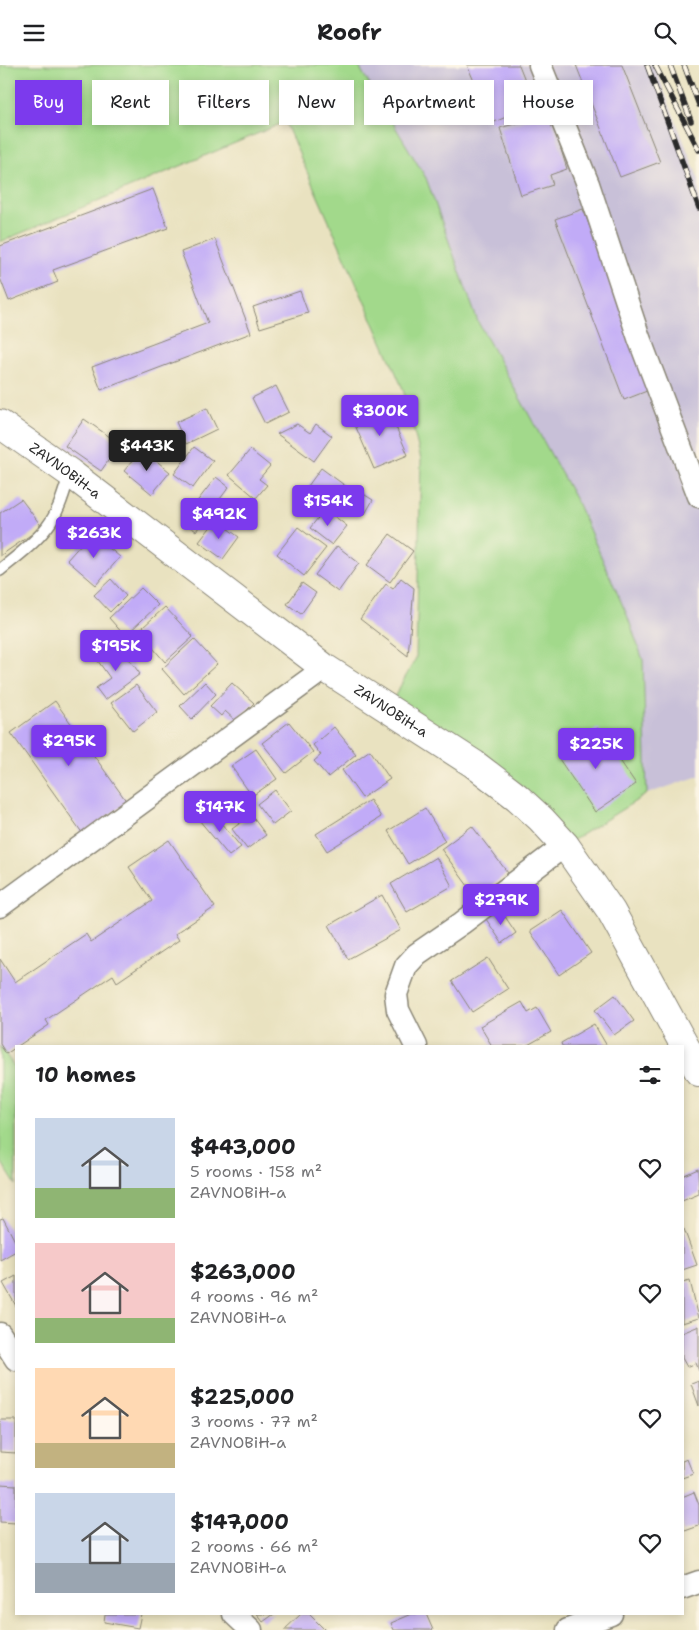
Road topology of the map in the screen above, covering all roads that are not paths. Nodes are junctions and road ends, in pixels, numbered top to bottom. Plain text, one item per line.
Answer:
1 (540, 65) edge
2 (0, 424) edge
3 (70, 473) junction
4 (699, 496) edge
5 (0, 570) edge
6 (325, 668) junction
7 (565, 845) junction
8 (0, 906) edge
9 (416, 1045) edge
10 (699, 1072) edge
11 (0, 1334) edge
12 (15, 1357) edge
13 (699, 1582) edge
14 (684, 1587) edge
15 (235, 1615) edge
16 (608, 1615) edge
17 (251, 1630) edge
18 (568, 1630) edge

1 - 4 street
2 - 3 main road, ZAVNOBiH-a
3 - 5 lane
3 - 6 main road, ZAVNOBiH-a
6 - 7 main road, ZAVNOBiH-a
6 - 8 street
7 - 9 street
7 - 10 main road, ZAVNOBiH-a
11 - 12 street
13 - 14 street
15 - 17 street
16 - 18 street

